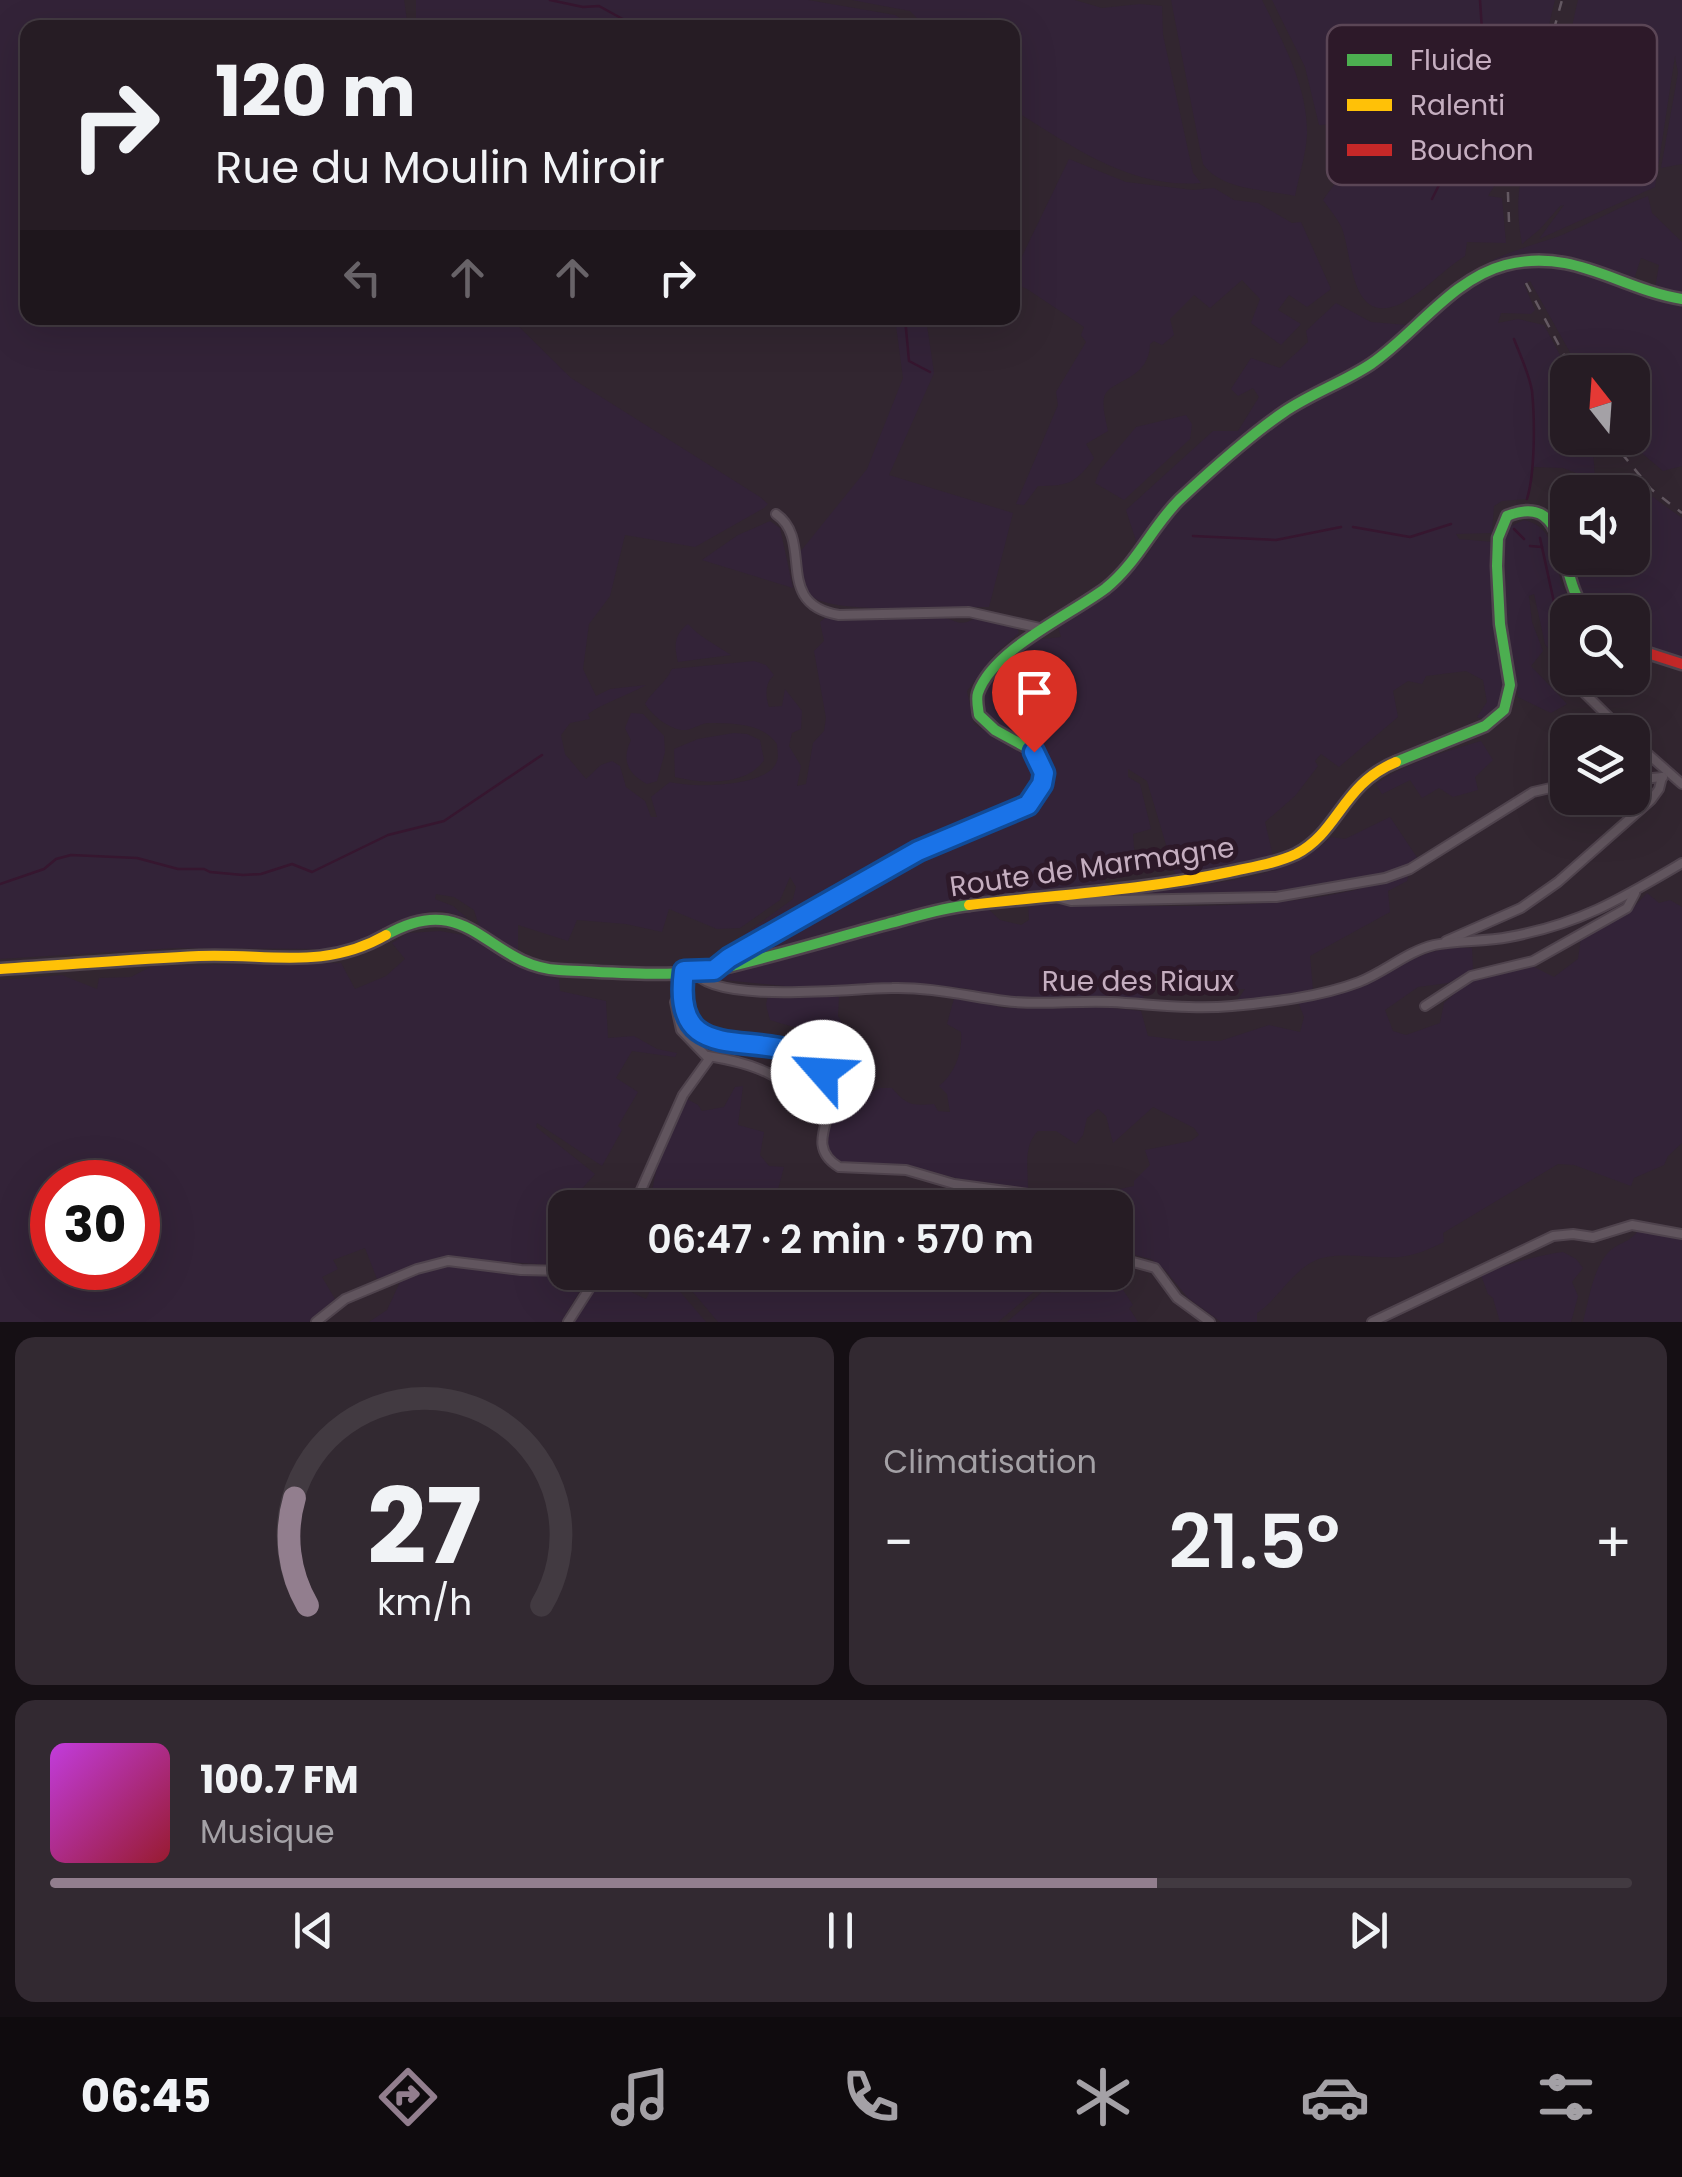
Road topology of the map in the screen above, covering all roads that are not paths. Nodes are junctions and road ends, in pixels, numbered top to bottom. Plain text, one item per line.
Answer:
1 (1682, 299) edge
2 (776, 514) dead end
3 (1576, 595) edge
4 (1040, 628) junction
5 (1650, 654) edge
6 (1682, 664) edge
7 (1586, 695) edge
8 (1607, 715) edge
9 (1650, 755) edge
10 (1662, 777) junction
11 (1650, 778) edge
12 (1679, 780) edge
13 (1550, 788) edge
14 (1682, 863) edge
15 (1635, 892) junction
16 (1052, 896) junction
17 (1442, 944) junction
18 (0, 968) edge
19 (714, 970) junction
20 (689, 971) junction
21 (682, 990) junction
22 (1424, 1006) dead end
23 (708, 1056) junction
24 (830, 1116) junction
25 (641, 1190) edge
26 (998, 1190) edge
27 (1682, 1234) edge
28 (1133, 1262) edge
29 (548, 1271) edge
30 (588, 1290) edge
31 (316, 1322) edge
32 (568, 1322) edge
33 (1210, 1322) edge
34 (1372, 1322) edge

1 - 4 street
2 - 4 street
3 - 16 street, Route de Marmagne
4 - 19 street
5 - 6 street
7 - 8 street
9 - 12 street
10 - 11 street
10 - 12 street
10 - 17 street
13 - 16 street
14 - 15 street, Rue des Riaux
15 - 17 street, Rue des Riaux
15 - 22 street
16 - 19 street, Route de Marmagne
17 - 20 street, Rue des Riaux
18 - 20 street, Route de Marmagne
19 - 20 street, Route de Marmagne
20 - 21 street
21 - 23 street
21 - 24 street
23 - 24 street
23 - 25 street
24 - 26 street
27 - 34 street
28 - 33 street
29 - 31 street
30 - 32 street

